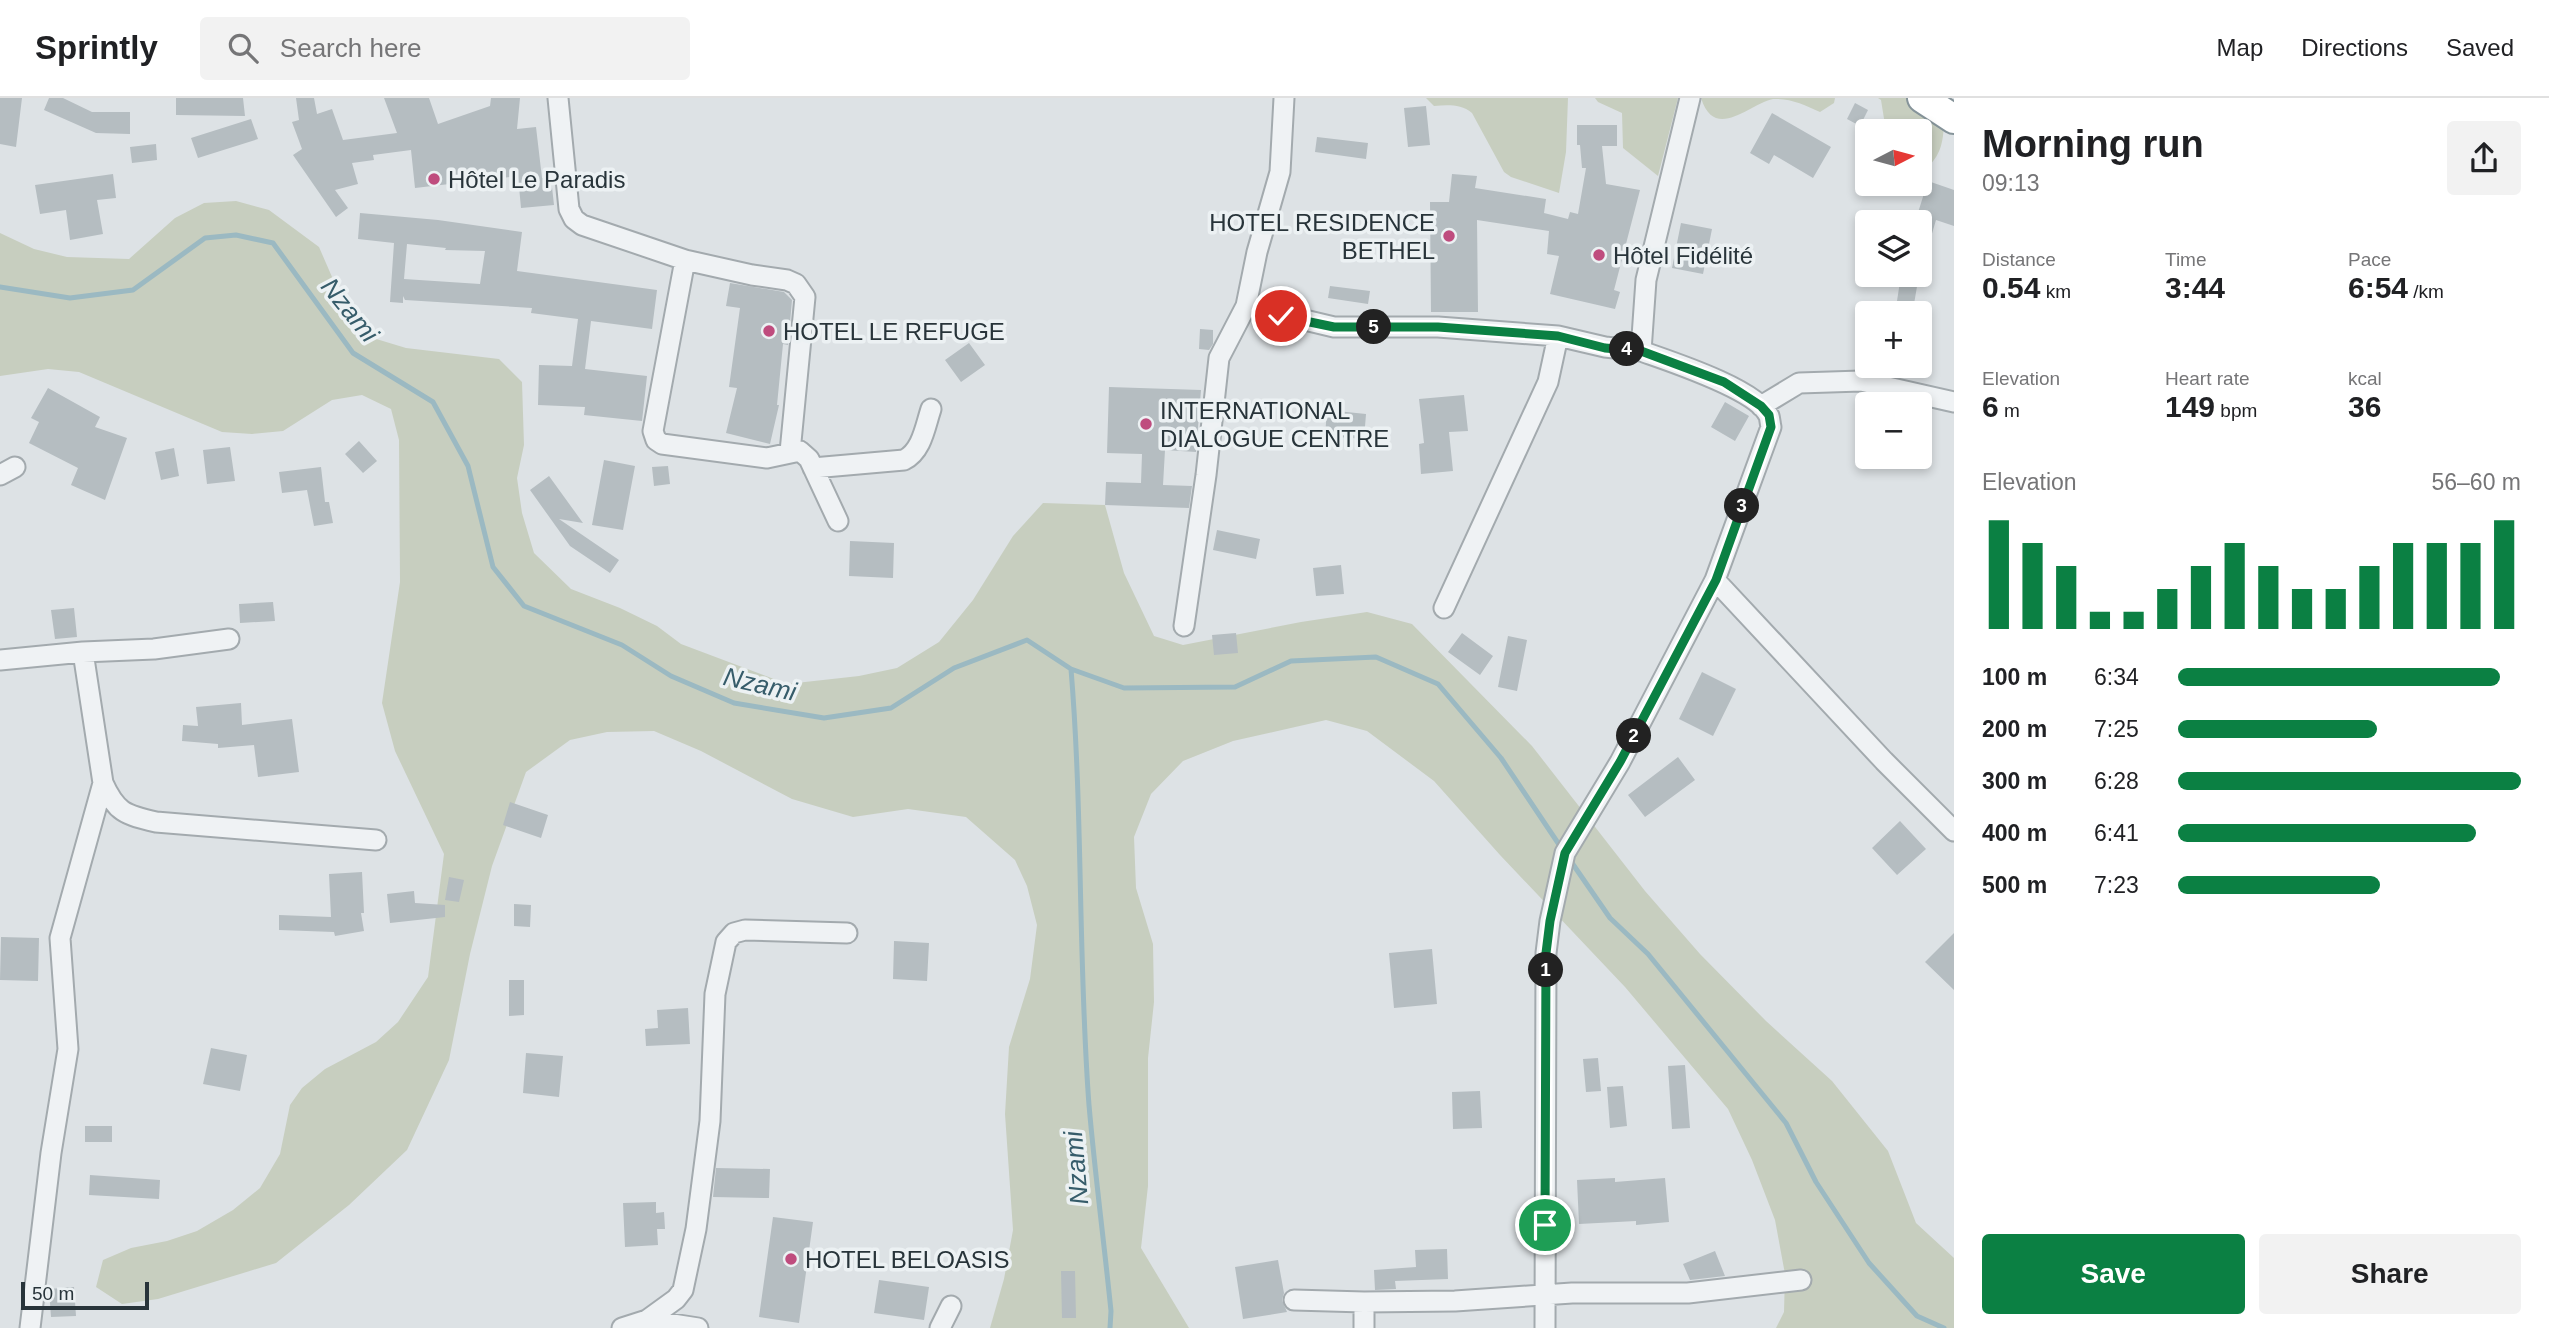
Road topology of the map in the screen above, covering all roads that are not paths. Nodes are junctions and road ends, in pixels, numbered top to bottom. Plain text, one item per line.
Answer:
1 (558, 98) edge
2 (1284, 98) edge
3 (1690, 98) edge
4 (1922, 98) edge
5 (1954, 119) edge
6 (685, 260) junction
7 (1246, 306) junction
8 (1558, 336) junction
9 (1641, 351) junction
10 (1954, 402) edge
11 (1761, 406) junction
12 (931, 409) dead end
13 (790, 452) junction
14 (813, 468) junction
15 (838, 521) dead end
16 (1716, 580) junction
17 (1444, 608) dead end
18 (1184, 626) dead end
19 (229, 639) dead end
20 (83, 652) junction
21 (0, 660) edge
22 (103, 783) junction
23 (1954, 831) edge
24 (376, 840) dead end
25 (847, 933) dead end
26 (1801, 1280) dead end
27 (1545, 1295) junction
28 (1294, 1300) dead end
29 (1364, 1302) junction
30 (951, 1306) dead end
31 (647, 1320) junction
32 (30, 1328) edge
33 (622, 1328) edge
34 (698, 1328) edge
35 (940, 1328) edge
36 (1364, 1328) edge
37 (1545, 1328) edge

1 - 6 street
2 - 7 street
3 - 9 street
4 - 5 highway
6 - 13 street
6 - 13 street
7 - 8 street
7 - 18 street
8 - 9 street
8 - 17 street
9 - 11 street
10 - 11 street
11 - 16 street
12 - 14 street
13 - 14 street
14 - 15 street
16 - 23 street
16 - 27 street
19 - 20 street
20 - 21 street
20 - 22 street
22 - 24 street
22 - 32 street
25 - 31 street
26 - 27 street
27 - 29 street
27 - 37 street
28 - 29 street
29 - 36 street
30 - 35 street
31 - 33 street
31 - 34 street

